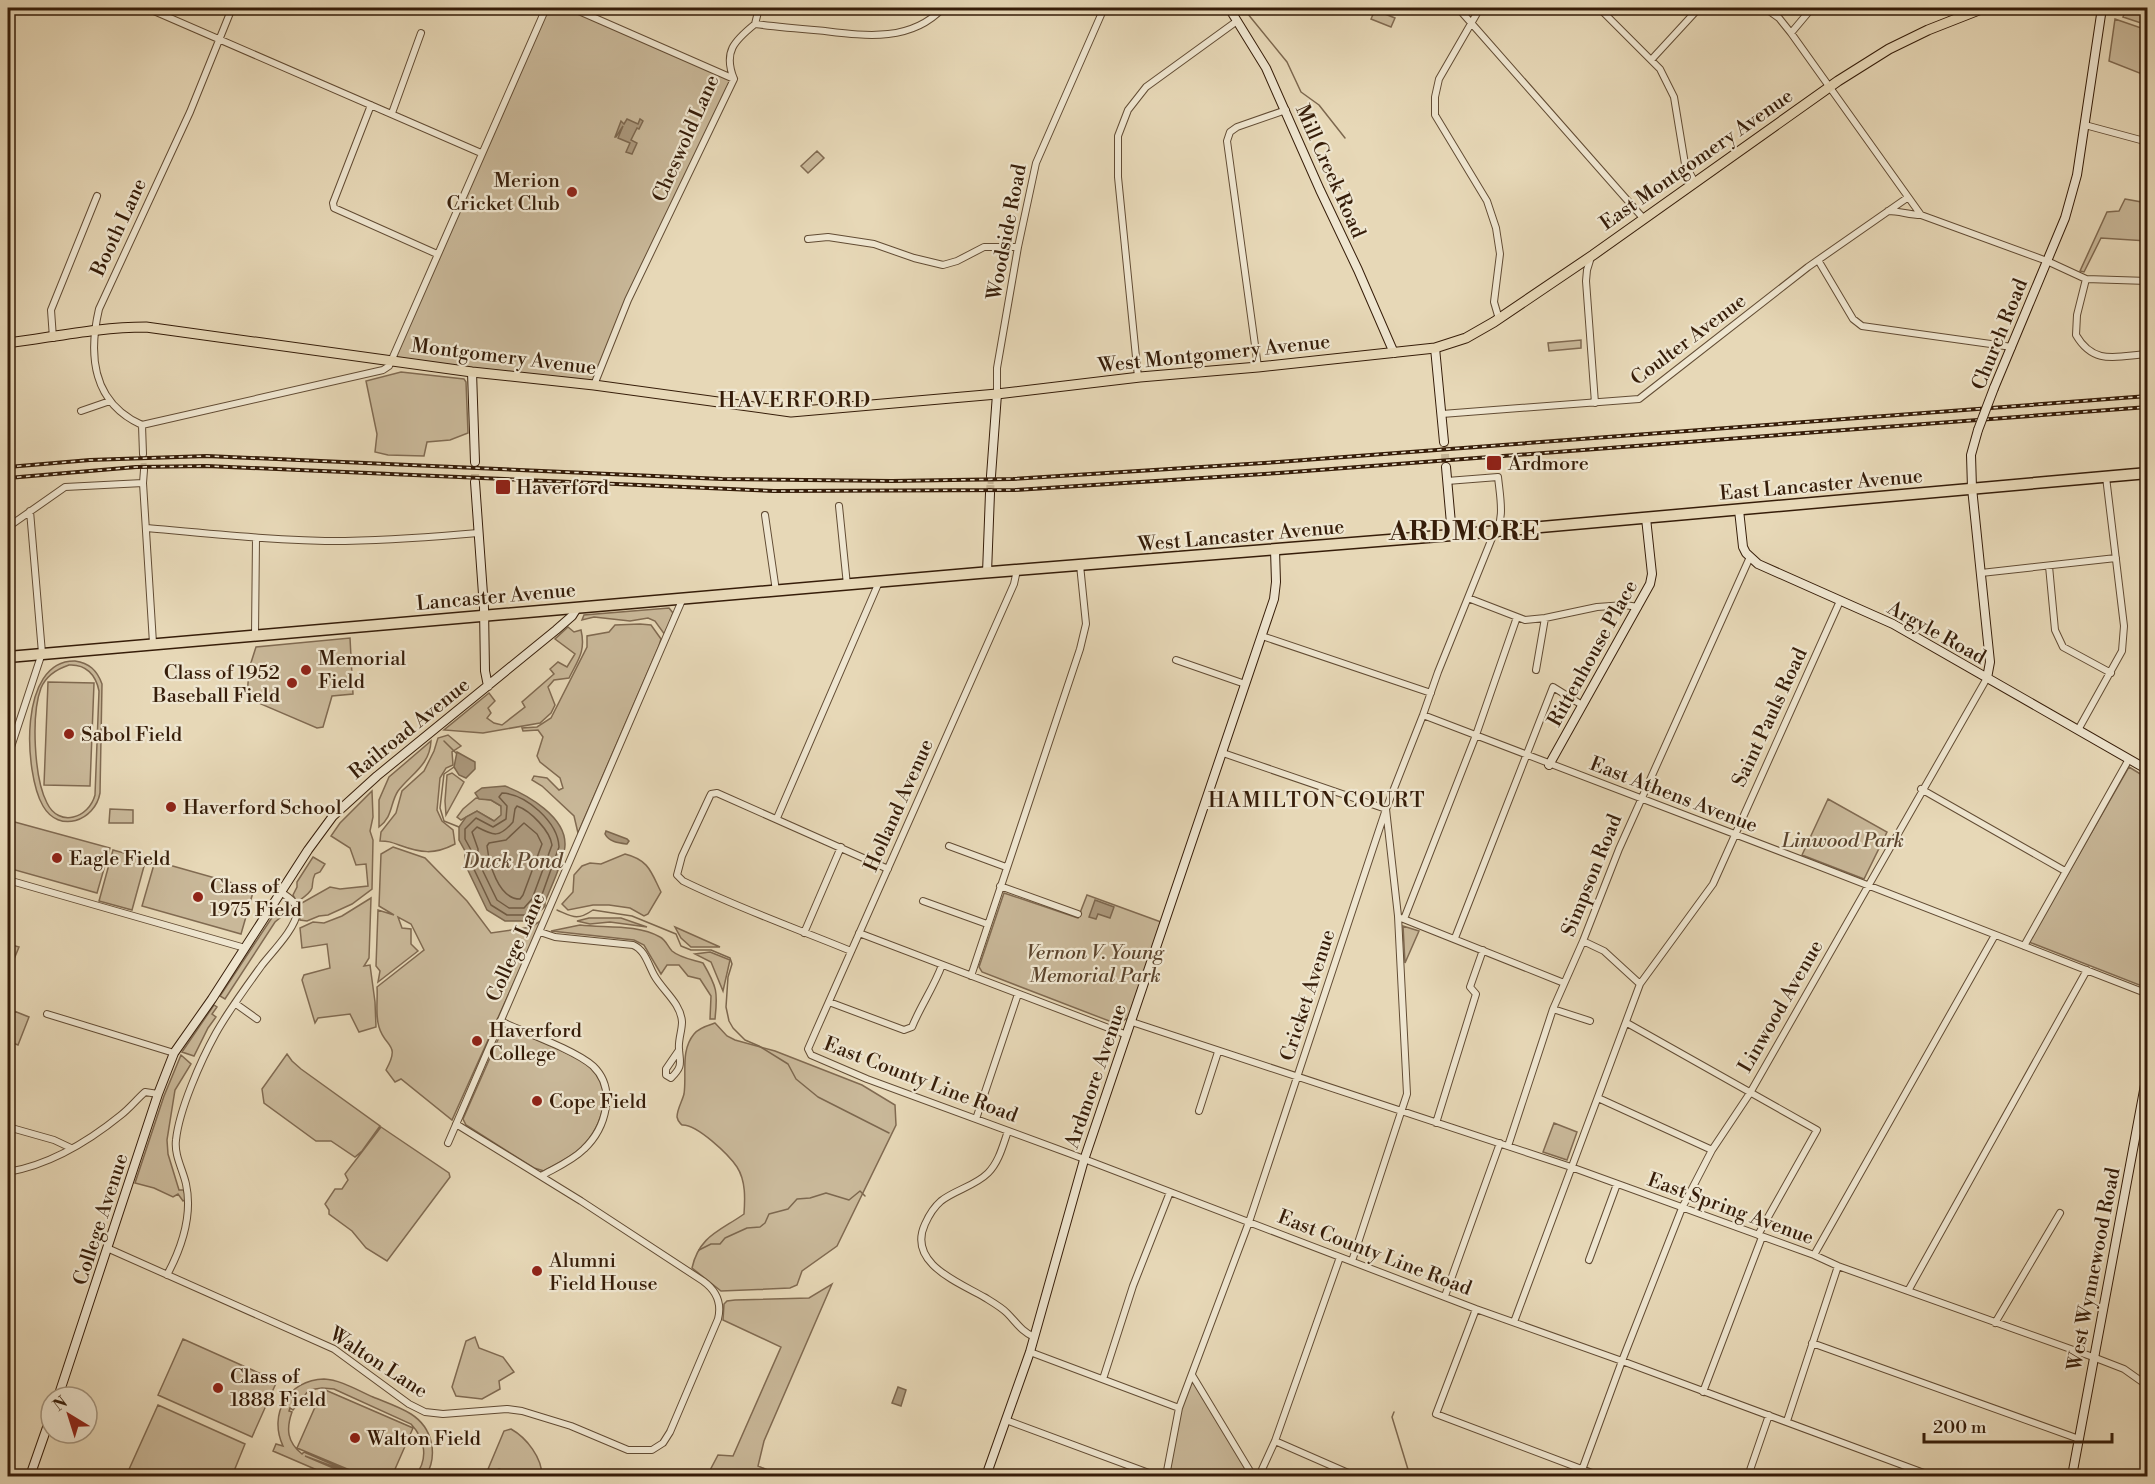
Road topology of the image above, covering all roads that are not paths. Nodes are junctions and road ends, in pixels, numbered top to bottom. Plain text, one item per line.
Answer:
1 (147, 8) edge
2 (232, 8) edge
3 (546, 8) edge
4 (573, 8) edge
5 (759, 8) edge
6 (943, 8) edge
7 (1104, 8) edge
8 (1229, 8) edge
9 (1458, 8) edge
10 (1480, 8) edge
11 (1599, 8) edge
12 (1699, 8) edge
13 (1765, 8) edge
14 (1812, 8) edge
15 (1984, 8) edge
16 (2102, 8) edge
17 (1237, 21) junction
18 (1471, 23) junction
19 (755, 24) junction
20 (422, 33) dead end
21 (1791, 33) junction
22 (219, 38) junction
23 (1652, 59) junction
24 (734, 79) junction
25 (1830, 86) junction
26 (372, 105) junction
27 (1286, 110) junction
28 (392, 113) junction
29 (2085, 125) junction
30 (2148, 142) edge
31 (481, 153) junction
32 (1694, 181) junction
33 (97, 196) dead end
34 (1907, 198) junction
35 (1888, 211) junction
36 (1921, 215) junction
37 (1643, 218) junction
38 (808, 239) dead end
39 (1018, 247) junction
40 (436, 254) junction
41 (1593, 255) junction
42 (1818, 260) junction
43 (2047, 261) junction
44 (1567, 272) junction
45 (2086, 279) junction
46 (1586, 281) junction
47 (2148, 281) edge
48 (1499, 319) junction
49 (94, 329) junction
50 (53, 338) junction
51 (8, 343) edge
52 (2013, 347) junction
53 (1435, 348) junction
54 (1394, 353) junction
55 (2148, 354) edge
56 (392, 361) junction
57 (1258, 367) junction
58 (472, 372) junction
59 (1138, 377) junction
60 (594, 385) junction
61 (997, 394) junction
62 (110, 401) junction
63 (1595, 403) junction
64 (81, 411) dead end
65 (1442, 414) junction
66 (142, 424) junction
67 (1444, 442) tunnel mouth
68 (143, 454) tunnel mouth
69 (475, 462) tunnel mouth
70 (1446, 467) tunnel mouth
71 (144, 470) tunnel mouth
72 (2148, 473) edge
73 (991, 476) tunnel mouth
74 (2106, 477) junction
75 (1447, 481) junction
76 (476, 482) tunnel mouth
77 (143, 483) junction
78 (1971, 488) junction
79 (990, 493) tunnel mouth
80 (839, 506) dead end
81 (1739, 510) junction
82 (30, 511) junction
83 (765, 515) dead end
84 (1646, 518) junction
85 (8, 528) edge
86 (147, 528) junction
87 (1498, 531) junction
88 (478, 533) junction
89 (1452, 535) junction
90 (256, 538) junction
91 (1275, 550) junction
92 (1750, 557) junction
93 (2116, 558) junction
94 (1080, 565) junction
95 (2049, 567) junction
96 (1017, 570) junction
97 (987, 573) junction
98 (1981, 573) junction
99 (879, 582) junction
100 (847, 585) junction
101 (776, 591) junction
102 (683, 598) junction
103 (1468, 598) junction
104 (1840, 601) junction
105 (1638, 607) junction
106 (577, 608) junction
107 (484, 616) junction
108 (1517, 617) junction
109 (1545, 618) junction
110 (255, 635) junction
111 (1262, 636) junction
112 (153, 643) junction
113 (42, 653) junction
114 (8, 657) edge
115 (1176, 660) dead end
116 (1536, 670) dead end
117 (2111, 673) junction
118 (1986, 678) junction
119 (1245, 684) junction
120 (488, 686) junction
121 (1431, 693) junction
122 (1582, 705) junction
123 (1423, 715) junction
124 (2078, 730) junction
125 (1476, 735) junction
126 (1223, 753) junction
127 (1526, 755) junction
128 (8, 756) edge
129 (2129, 759) junction
130 (1549, 765) junction
131 (2148, 770) edge
132 (1921, 789) junction
133 (1640, 799) junction
134 (1386, 809) junction
135 (775, 817) junction
136 (1733, 835) junction
137 (949, 846) dead end
138 (841, 847) junction
139 (1006, 867) junction
140 (888, 869) junction
141 (2065, 871) junction
142 (8, 880) edge
143 (1000, 886) junction
144 (1867, 886) junction
145 (281, 892) junction
146 (923, 901) dead end
147 (1078, 914) dead end
148 (1401, 918) junction
149 (987, 924) junction
150 (540, 932) junction
151 (804, 933) junction
152 (859, 933) junction
153 (1995, 935) junction
154 (1455, 938) junction
155 (1583, 941) junction
156 (2024, 946) junction
157 (245, 948) junction
158 (1483, 950) junction
159 (851, 951) junction
160 (942, 965) junction
161 (2087, 970) junction
162 (972, 976) junction
163 (1564, 984) junction
164 (1640, 984) junction
165 (1018, 994) junction
166 (2148, 994) edge
167 (829, 1002) junction
168 (236, 1004) junction
169 (1553, 1009) junction
170 (47, 1014) dead end
171 (257, 1019) dead end
172 (500, 1021) junction
173 (1590, 1021) dead end
174 (1132, 1023) junction
175 (1627, 1023) junction
176 (1127, 1035) junction
177 (679, 1050) dead end
178 (809, 1052) joint
179 (1218, 1052) junction
180 (174, 1053) junction
181 (2148, 1069) edge
182 (1297, 1077) junction
183 (1750, 1093) junction
184 (158, 1094) junction
185 (1598, 1098) junction
186 (1199, 1111) dead end
187 (1402, 1113) junction
188 (976, 1119) junction
189 (1436, 1123) junction
190 (456, 1124) junction
191 (8, 1127) edge
192 (1008, 1131) junction
193 (448, 1143) dead end
194 (1500, 1143) junction
195 (1508, 1146) junction
196 (71, 1148) junction
197 (1712, 1150) junction
198 (1084, 1160) junction
199 (1571, 1167) junction
200 (8, 1172) edge
201 (541, 1176) junction
202 (1617, 1184) junction
203 (1170, 1192) junction
204 (1682, 1208) junction
205 (2060, 1213) dead end
206 (1249, 1222) junction
207 (1760, 1236) junction
208 (108, 1248) junction
209 (1814, 1255) junction
210 (1340, 1257) junction
211 (1588, 1260) dead end
212 (1352, 1261) junction
213 (1838, 1266) junction
214 (167, 1275) junction
215 (1908, 1291) junction
216 (1445, 1296) junction
217 (1476, 1309) junction
218 (1514, 1322) junction
219 (1995, 1323) junction
220 (1034, 1337) junction
221 (1812, 1343) junction
222 (1030, 1352) junction
223 (2093, 1357) junction
224 (1622, 1361) junction
225 (1191, 1375) junction
226 (1103, 1379) junction
227 (62, 1385) edge
228 (2148, 1386) edge
229 (1703, 1392) junction
230 (1179, 1408) junction
231 (1769, 1415) junction
232 (1006, 1420) junction
233 (1787, 1421) junction
234 (2079, 1439) junction
235 (1275, 1441) junction
236 (41, 1445) edge
237 (1582, 1470) junction
238 (1921, 1474) edge
239 (30, 1476) edge
240 (986, 1476) edge
241 (1156, 1476) edge
242 (1166, 1476) edge
243 (1253, 1476) edge
244 (1259, 1476) edge
245 (1355, 1476) edge
246 (1600, 1476) edge
247 (1748, 1476) edge
248 (1932, 1476) edge
249 (2072, 1476) edge

1 - 22 street
2 - 22 street, Booth Lane
3 - 31 street
4 - 24 street
5 - 19 street
6 - 19 street
7 - 39 street, Woodside Road
8 - 17 street, Mill Creek Road
9 - 18 street
10 - 18 street
11 - 23 street
12 - 23 street
13 - 21 street
14 - 21 street
15 - 25 main road, East Montgomery Avenue
16 - 29 street, Church Road
17 - 27 street, Mill Creek Road
17 - 59 street
18 - 37 street
18 - 48 street
19 - 24 street, Cheswold Lane
20 - 28 street
21 - 25 street
22 - 26 street
22 - 49 street, Booth Lane
23 - 32 street
24 - 60 street, Cheswold Lane
25 - 32 main road, East Montgomery Avenue
25 - 34 street
26 - 28 street
26 - 40 street
27 - 54 street, Mill Creek Road
27 - 57 street
28 - 31 street
29 - 30 street
29 - 43 street, Church Road
31 - 40 street
32 - 37 main road, East Montgomery Avenue
33 - 50 street
34 - 35 street, Coulter Avenue
34 - 36 street
35 - 36 street
35 - 42 street, Coulter Avenue
36 - 43 street
37 - 41 main road, East Montgomery Avenue
38 - 39 street
39 - 61 street, Woodside Road
40 - 56 street
41 - 44 main road, East Montgomery Avenue
41 - 46 street
42 - 52 street
42 - 63 street, Coulter Avenue
43 - 45 street
43 - 52 street, Church Road
44 - 46 street
44 - 48 main road, East Montgomery Avenue
45 - 47 street
45 - 55 street
46 - 63 street
48 - 53 main road, East Montgomery Avenue
49 - 50 main road, Montgomery Avenue
49 - 56 main road, Montgomery Avenue
49 - 62 street, Booth Lane
50 - 51 main road, Montgomery Avenue
52 - 78 street, Church Road, bridge
53 - 54 main road, West Montgomery Avenue
53 - 65 street
54 - 57 main road, West Montgomery Avenue
56 - 58 main road, Montgomery Avenue
56 - 66 street
57 - 59 main road, West Montgomery Avenue
58 - 60 main road, Montgomery Avenue
58 - 69 street
59 - 61 main road, West Montgomery Avenue
60 - 61 main road, Montgomery Avenue
61 - 73 street, Woodside Road
62 - 64 street
62 - 66 street, Booth Lane
63 - 65 street, Coulter Avenue
65 - 67 street
66 - 68 street
70 - 75 street
71 - 77 street
72 - 74 highway, East Lancaster Avenue
74 - 78 highway, East Lancaster Avenue
74 - 93 street
75 - 87 street
75 - 89 street
76 - 88 street
77 - 82 street
77 - 86 street
78 - 81 highway, East Lancaster Avenue
78 - 98 street, Church Road
79 - 97 street
80 - 100 street
81 - 84 highway, East Lancaster Avenue
81 - 92 street
82 - 85 street
82 - 113 street
83 - 101 street
84 - 87 highway, East Lancaster Avenue
84 - 105 street, Rittenhouse Place
86 - 90 street
86 - 112 street
87 - 89 highway, West Lancaster Avenue
87 - 103 street, Cricket Avenue
88 - 90 street
88 - 107 street
89 - 91 highway, West Lancaster Avenue
90 - 110 street
91 - 94 highway, West Lancaster Avenue
91 - 111 street, Ardmore Avenue
92 - 104 street, Argyle Road
92 - 133 street, Simpson Road
93 - 95 street
93 - 117 street
94 - 96 highway, West Lancaster Avenue
94 - 139 street
95 - 98 street
95 - 117 street
96 - 97 highway, West Lancaster Avenue
96 - 140 street, Holland Avenue
97 - 99 highway, Lancaster Avenue
98 - 118 street, Church Road
99 - 100 highway, Lancaster Avenue
99 - 135 street
100 - 101 highway, Lancaster Avenue
101 - 102 highway, Lancaster Avenue
102 - 106 highway, Lancaster Avenue
102 - 150 street, College Lane
103 - 108 street
103 - 121 street, Cricket Avenue
104 - 118 street, Argyle Road
104 - 136 street, Saint Pauls Road
105 - 109 street
105 - 122 street, Rittenhouse Place
106 - 107 highway, Lancaster Avenue
106 - 120 street, Railroad Avenue
107 - 110 highway, Lancaster Avenue
107 - 120 street
108 - 109 street
108 - 125 street
109 - 116 street
110 - 112 highway, Lancaster Avenue
111 - 119 street, Ardmore Avenue
111 - 121 street
112 - 113 highway, Lancaster Avenue
113 - 114 highway, Lancaster Avenue
113 - 128 street
115 - 119 street
117 - 124 street
118 - 124 street, Argyle Road
118 - 132 street, Linwood Avenue
119 - 126 street, Ardmore Avenue
120 - 145 street, Railroad Avenue
121 - 123 street, Cricket Avenue
122 - 127 street
122 - 130 street, Rittenhouse Place
123 - 125 street, East Athens Avenue
123 - 134 street, Cricket Avenue
124 - 129 street, Argyle Road
125 - 127 street, East Athens Avenue
125 - 148 street
126 - 134 street
126 - 174 street, Ardmore Avenue
127 - 130 street, East Athens Avenue
127 - 154 street
129 - 131 street, Argyle Road
129 - 141 street
130 - 133 street, East Athens Avenue
132 - 141 street
132 - 144 street, Linwood Avenue
133 - 136 street, East Athens Avenue
133 - 155 street, Simpson Road
134 - 148 street
134 - 182 street, Cricket Avenue
135 - 138 street
135 - 151 street
136 - 144 street, East Athens Avenue
136 - 164 street, Saint Pauls Road
137 - 139 street
138 - 140 street
138 - 151 street
139 - 143 street
140 - 152 street, Holland Avenue
141 - 156 street
142 - 157 street
143 - 147 street
143 - 149 street
144 - 153 street, East Athens Avenue
144 - 183 street, Linwood Avenue
145 - 157 street, Railroad Avenue
145 - 168 street
146 - 149 street
148 - 154 street
148 - 187 street
149 - 162 street
150 - 172 street, College Lane
150 - 177 street
151 - 159 street
152 - 159 street, Holland Avenue
152 - 160 street
153 - 156 street, East Athens Avenue
153 - 209 street
154 - 158 street
155 - 163 street, Simpson Road
155 - 164 street
156 - 161 street, East Athens Avenue
157 - 180 street, College Avenue
158 - 163 street
158 - 189 street
159 - 167 street, Holland Avenue
160 - 162 street
160 - 167 street
161 - 166 street, East Athens Avenue
161 - 215 street
162 - 165 street
163 - 169 street, Simpson Road
164 - 175 street, Saint Pauls Road
165 - 176 street
165 - 188 street
167 - 178 street, Holland Avenue
168 - 171 street
168 - 214 street
169 - 173 street
169 - 195 street, Simpson Road
170 - 180 street
172 - 190 street, College Lane
172 - 201 street
174 - 176 street, Ardmore Avenue
174 - 179 street, East Spring Avenue
175 - 183 street
175 - 185 street, Saint Pauls Road
176 - 198 street, Ardmore Avenue
178 - 188 street, East County Line Road
179 - 182 street, East Spring Avenue
179 - 186 street
180 - 184 street, College Avenue
181 - 223 street, West Wynnewood Road
182 - 187 street, East Spring Avenue
182 - 206 street, Cricket Avenue
183 - 197 street, Linwood Avenue
183 - 207 street
184 - 196 street
184 - 208 street, College Avenue
185 - 197 street
185 - 199 street, Saint Pauls Road
187 - 189 street, East Spring Avenue
187 - 212 street
188 - 192 street, East County Line Road
189 - 194 street, East Spring Avenue
190 - 193 street, College Lane
190 - 201 street
191 - 196 street
192 - 198 street, East County Line Road
192 - 220 street
194 - 195 street, East Spring Avenue
194 - 216 street
195 - 199 street, East Spring Avenue
196 - 200 street
197 - 204 street, Linwood Avenue
198 - 203 street, East County Line Road
198 - 220 street, Ardmore Avenue
199 - 202 street, East Spring Avenue
199 - 218 street, Saint Pauls Road
201 - 214 street, Walton Lane
202 - 204 street, East Spring Avenue
202 - 211 street
203 - 206 street, East County Line Road
203 - 226 street
204 - 207 street, East Spring Avenue
204 - 224 street, Linwood Avenue
205 - 219 street
206 - 210 street, East County Line Road
206 - 225 street, Cricket Avenue
207 - 209 street, East Spring Avenue
207 - 229 street
208 - 214 street, Walton Lane
208 - 227 street, College Avenue
209 - 213 street, East Spring Avenue
210 - 212 street, East County Line Road
210 - 235 street
212 - 216 street, East County Line Road
213 - 215 street, East Spring Avenue
213 - 221 street
215 - 219 street, East Spring Avenue
216 - 217 street, East County Line Road
217 - 218 street, East County Line Road
217 - 237 street
218 - 224 street, East County Line Road
219 - 223 street, East Spring Avenue
220 - 222 street, Ardmore Avenue
221 - 233 street
221 - 234 street
222 - 226 street
222 - 232 street, Ardmore Avenue
223 - 228 street, East Spring Avenue
223 - 234 street, West Wynnewood Road
224 - 229 street, East County Line Road
224 - 237 street, Linwood Avenue
225 - 230 street, Cricket Avenue
225 - 243 street
226 - 230 street
229 - 231 street, East County Line Road
230 - 242 street, Cricket Avenue
231 - 233 street, East County Line Road
231 - 247 street
232 - 240 street, Ardmore Avenue
232 - 241 street
233 - 238 street, East County Line Road
234 - 249 street, West Wynnewood Road
235 - 244 street
235 - 245 street
236 - 239 street
237 - 246 street
238 - 248 street, East County Line Road

